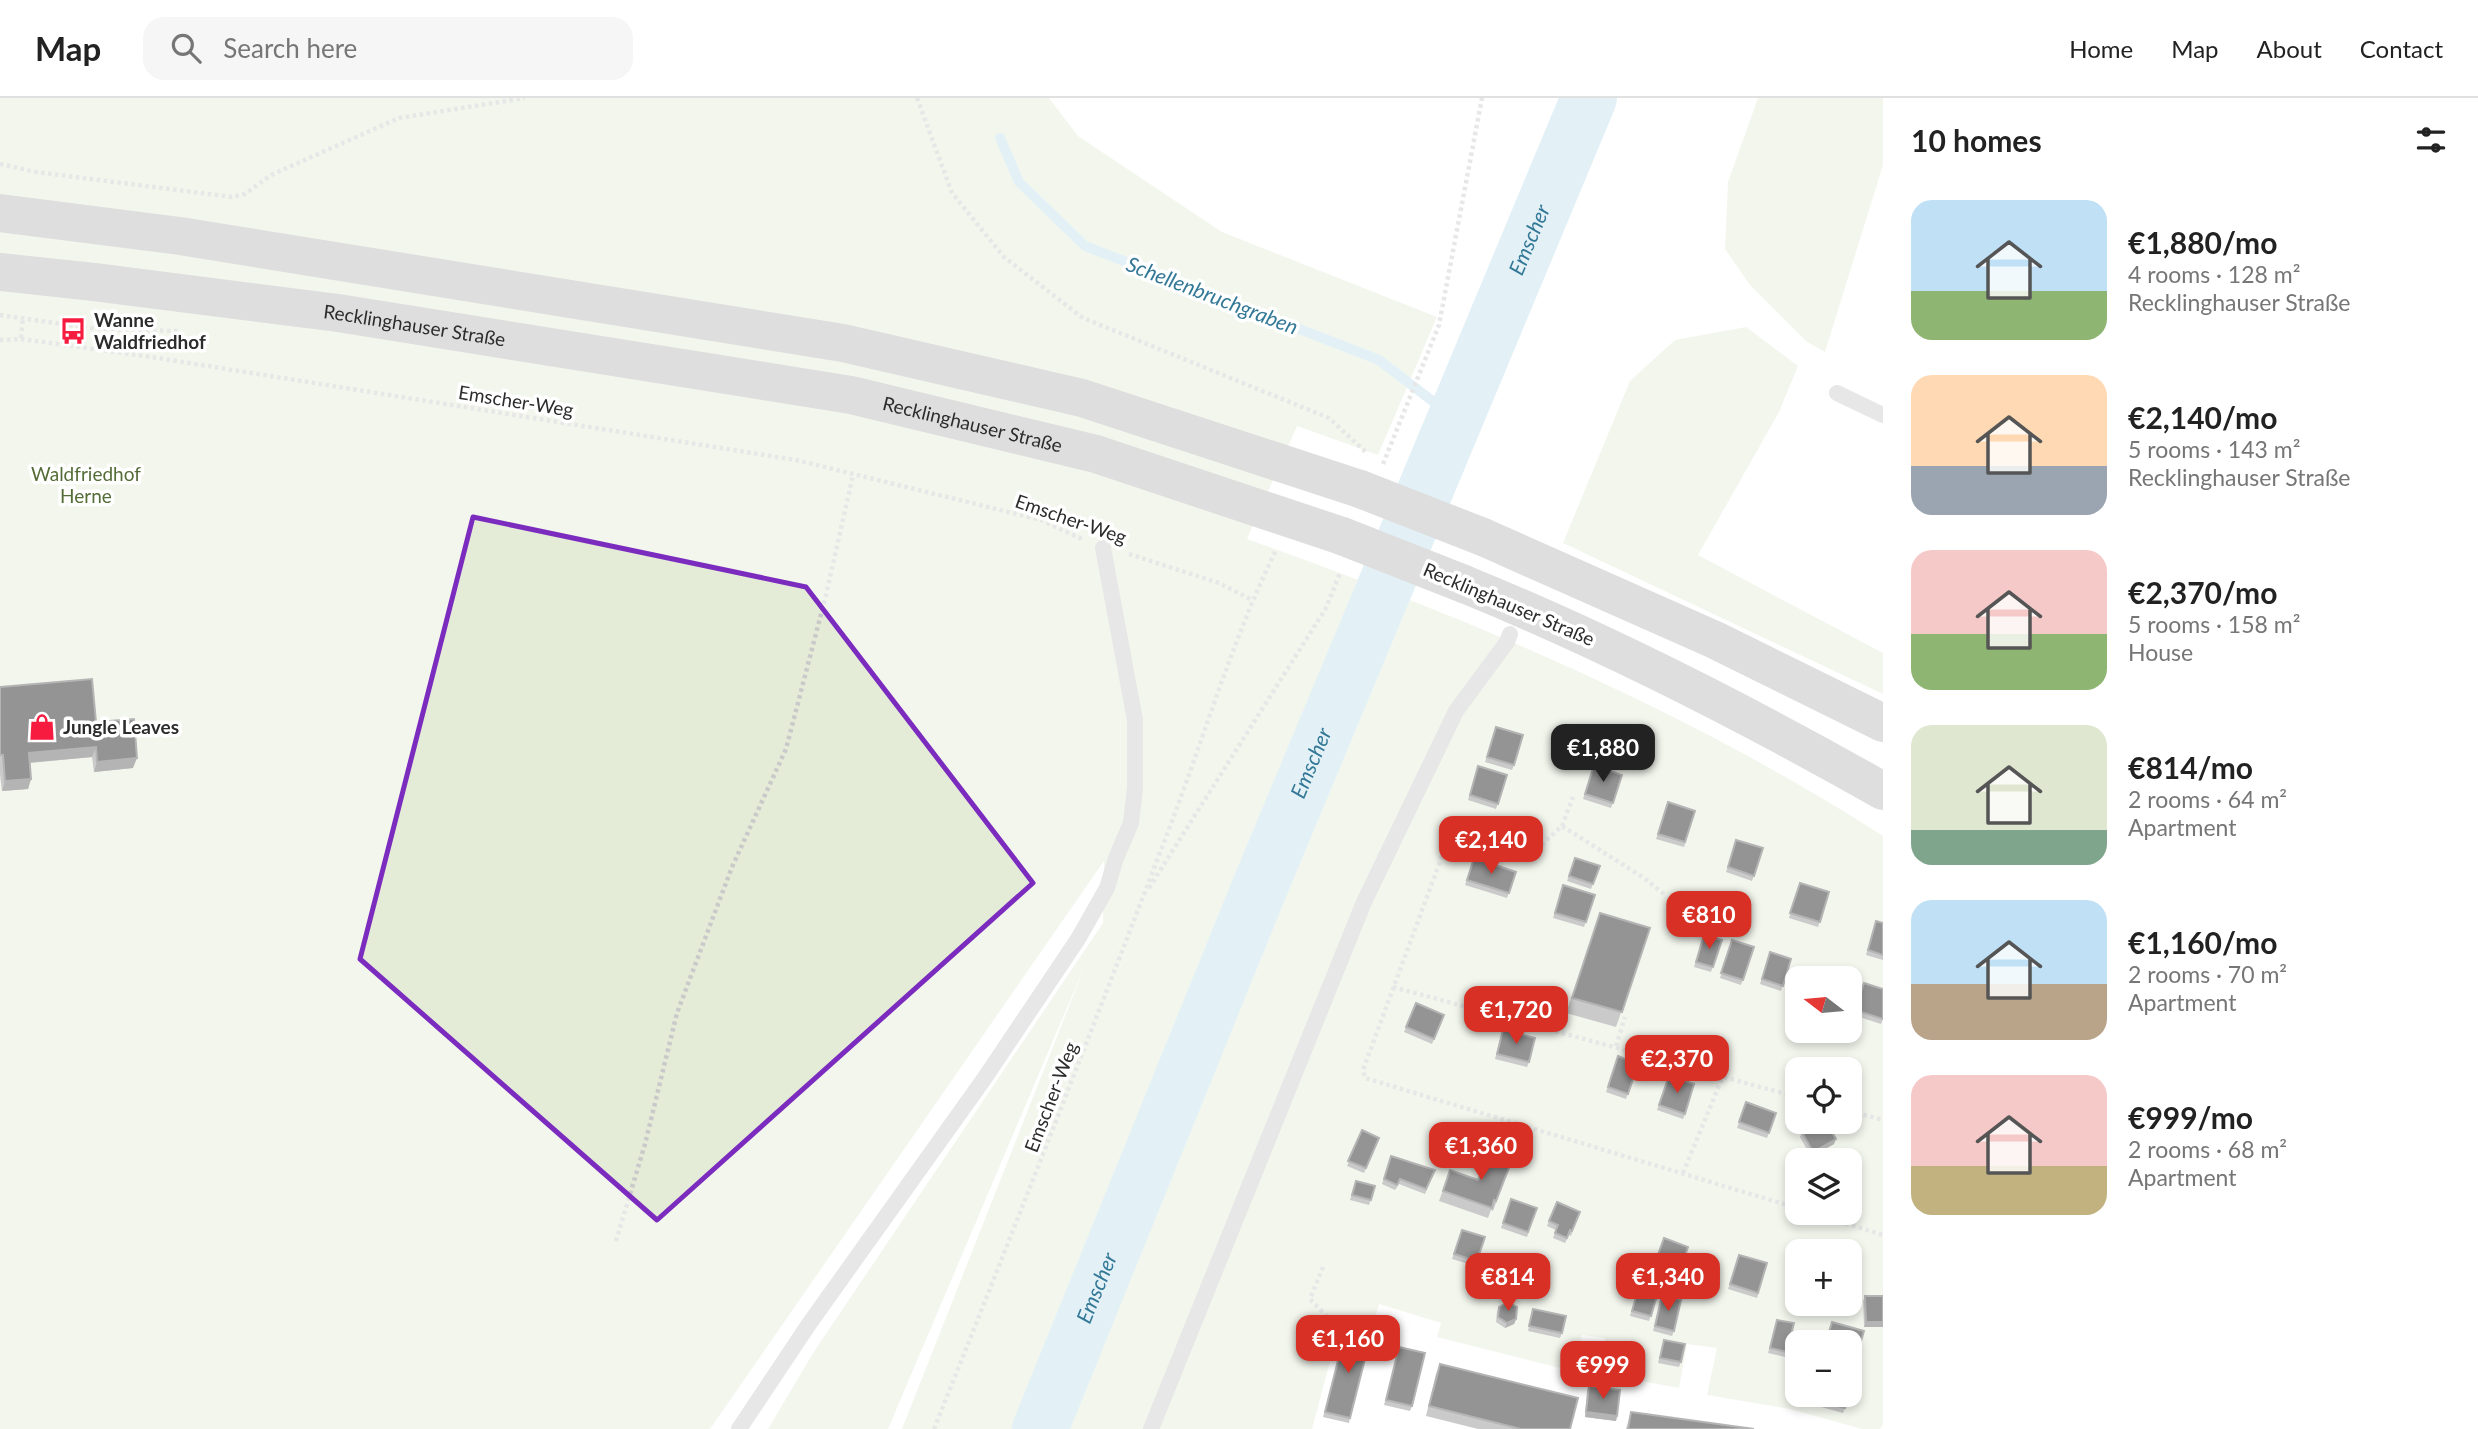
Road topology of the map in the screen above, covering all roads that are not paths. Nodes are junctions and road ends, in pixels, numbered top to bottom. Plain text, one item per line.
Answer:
1 (0, 192) edge
2 (0, 212) edge
3 (41, 218) junction
4 (0, 272) edge
5 (1837, 393) dead end
6 (1883, 415) edge
7 (1103, 548) road end
8 (1510, 634) dead end
9 (1883, 723) edge
10 (1883, 791) edge
11 (739, 1429) edge
12 (1151, 1429) edge

1 - 3 main road
2 - 3 main road
3 - 9 main road, bridge
4 - 10 main road, Recklinghauser Straße, bridge
5 - 6 lane
7 - 11 lane
8 - 12 lane

